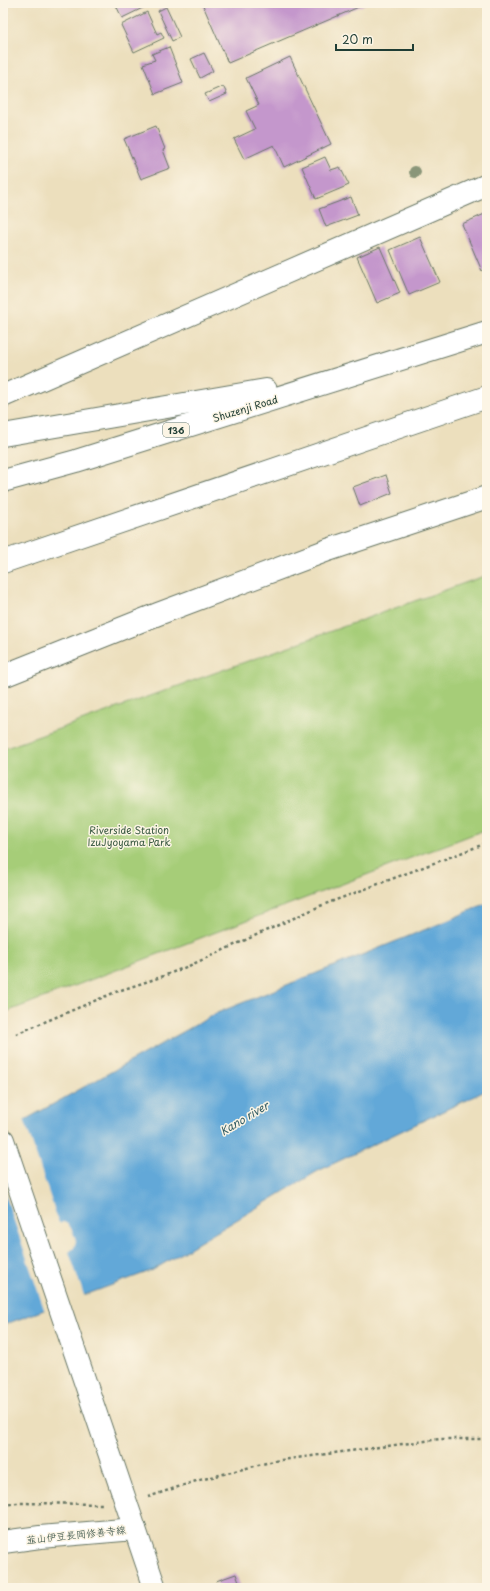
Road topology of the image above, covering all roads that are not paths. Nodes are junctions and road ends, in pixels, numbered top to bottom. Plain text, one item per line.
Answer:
1 (487, 185) edge
2 (487, 332) edge
3 (348, 376) junction
4 (3, 396) edge
5 (487, 397) edge
6 (3, 436) edge
7 (3, 482) edge
8 (487, 497) edge
9 (3, 562) edge
10 (3, 676) edge
11 (3, 1140) edge
12 (135, 1529) junction
13 (3, 1542) edge
14 (155, 1588) edge

1 - 4 main road
2 - 3 main road, Shuzenji Road / 136
3 - 6 main road
3 - 7 main road, Shuzenji Road / 136
5 - 9 main road
8 - 10 main road
11 - 12 main road
12 - 13 main road, 韮山伊豆長岡修善寺線
12 - 14 main road, 韮山伊豆長岡修善寺線

